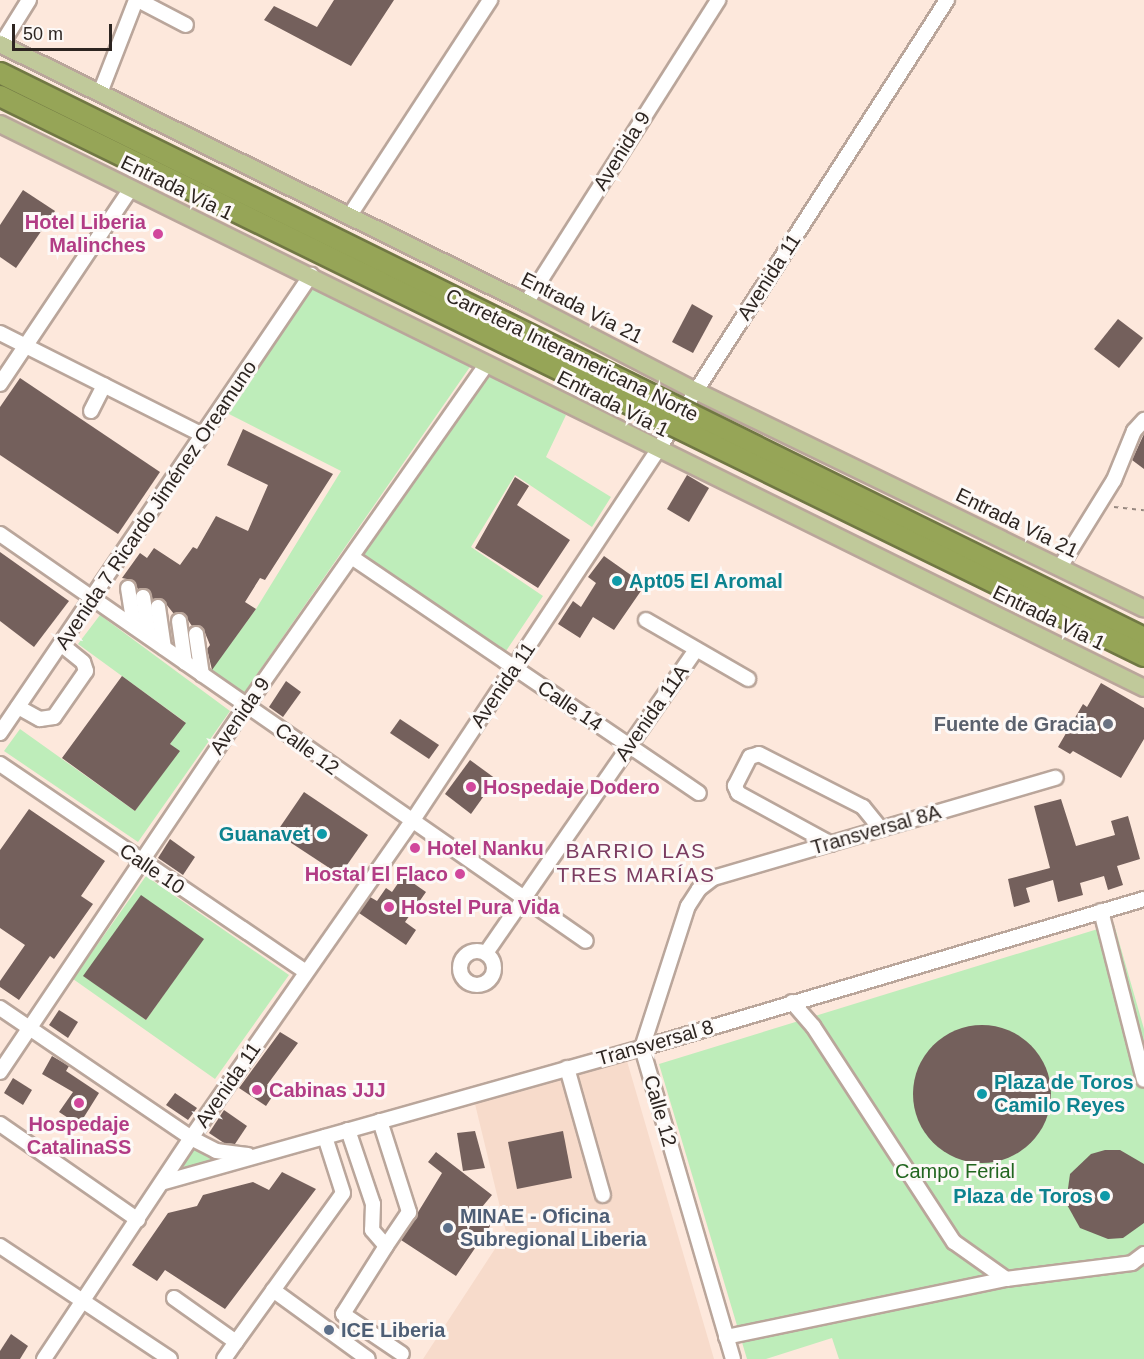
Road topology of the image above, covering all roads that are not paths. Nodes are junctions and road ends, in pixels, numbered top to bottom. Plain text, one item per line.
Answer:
1 (29, 0) edge
2 (137, 0) edge
3 (490, 0) edge
4 (718, 0) edge
5 (947, 0) edge
6 (186, 25) dead end
7 (1, 44) edge
8 (0, 73) edge
9 (100, 93) junction
10 (0, 96) edge
11 (0, 124) edge
12 (130, 190) junction
13 (350, 215) junction
14 (311, 275) junction
15 (526, 303) junction
16 (0, 333) edge
17 (26, 346) junction
18 (487, 364) junction
19 (0, 384) edge
20 (104, 385) junction
21 (696, 391) junction
22 (91, 411) dead end
23 (1144, 420) edge
24 (203, 435) junction
25 (658, 450) junction
26 (0, 534) edge
27 (353, 558) junction
28 (1060, 567) junction
29 (94, 600) junction
30 (1144, 609) edge
31 (164, 611) junction
32 (646, 620) dead end
33 (1144, 638) edge
34 (62, 645) junction
35 (695, 651) junction
36 (170, 652) junction
37 (1144, 656) edge
38 (514, 669) junction
39 (748, 679) dead end
40 (1144, 688) edge
41 (247, 705) junction
42 (18, 708) junction
43 (0, 734) edge
44 (629, 745) junction
45 (0, 764) edge
46 (1056, 778) dead end
47 (699, 793) dead end
48 (411, 823) junction
49 (881, 829) junction
50 (831, 844) junction
51 (141, 862) junction
52 (1144, 899) edge
53 (522, 900) junction
54 (1101, 911) junction
55 (586, 941) dead end
56 (486, 953) dead end
57 (306, 972) junction
58 (792, 1002) junction
59 (0, 1008) edge
60 (29, 1028) junction
61 (642, 1048) junction
62 (567, 1068) junction
63 (0, 1072) edge
64 (1144, 1080) edge
65 (380, 1121) junction
66 (0, 1124) edge
67 (348, 1130) junction
68 (325, 1137) junction
69 (191, 1138) junction
70 (257, 1155) junction
71 (164, 1182) junction
72 (603, 1195) dead end
73 (138, 1220) junction
74 (0, 1246) edge
75 (386, 1246) junction
76 (1144, 1254) edge
77 (1006, 1280) junction
78 (273, 1290) junction
79 (174, 1298) dead end
80 (84, 1301) junction
81 (726, 1337) junction
82 (236, 1342) junction
83 (402, 1354) dead end
84 (165, 1358) edge
85 (44, 1359) edge
86 (224, 1359) edge
87 (368, 1359) edge
88 (733, 1359) edge

1 - 7 street
2 - 6 street
2 - 9 street
3 - 13 street
4 - 15 street, Avenida 9
5 - 21 street, Avenida 11
7 - 9 main road, Entrada Vía 21
8 - 33 highway, Carretera Interamericana Norte, bridge
9 - 13 main road, Entrada Vía 21
10 - 37 highway, Carretera Interamericana Norte, bridge
11 - 12 main road, Entrada Vía 1
12 - 14 main road, Entrada Vía 1
12 - 17 street
13 - 15 main road, Entrada Vía 21
14 - 18 main road, Entrada Vía 1
14 - 24 street, Avenida 7 Ricardo Jiménez Oreamuno
15 - 21 main road, Entrada Vía 21
16 - 17 street
17 - 19 street
17 - 20 street
18 - 25 main road, Entrada Vía 1
18 - 27 street, Avenida 9
20 - 22 street
20 - 24 street
21 - 25 street, Avenida 11
21 - 28 main road, Entrada Vía 21
23 - 28 street
24 - 29 street, Avenida 7 Ricardo Jiménez Oreamuno
25 - 38 street, Avenida 11
25 - 40 main road, Entrada Vía 1
26 - 29 street, Calle 12
27 - 38 street, Calle 14
27 - 41 street, Avenida 9
28 - 30 main road, Entrada Vía 21
29 - 34 street, Avenida 7 Ricardo Jiménez Oreamuno
29 - 36 street, Calle 12
31 - 36 street
31 - 36 street
31 - 36 street
31 - 36 street
32 - 35 street
34 - 42 street, Avenida 7 Ricardo Jiménez Oreamuno
34 - 42 street
35 - 39 street
35 - 44 street, Avenida 11A
36 - 41 street, Calle 12
38 - 44 street, Calle 14
38 - 48 street, Avenida 11
41 - 48 street, Calle 12
41 - 51 street, Avenida 9
42 - 43 street, Avenida 7 Ricardo Jiménez Oreamuno
44 - 47 street, Calle 14
44 - 53 street, Avenida 11A
45 - 51 street, Calle 10
46 - 49 street, Transversal 8A
48 - 53 street, Calle 12
48 - 57 street, Avenida 11
49 - 50 street, Transversal 8A
49 - 50 street
50 - 61 street, Transversal 8A
51 - 57 street, Calle 10
51 - 60 street, Avenida 9
52 - 54 street, Transversal 8
53 - 55 street, Calle 12
53 - 56 street, Avenida 11A
54 - 58 street, Transversal 8
54 - 64 street
57 - 69 street, Avenida 11
58 - 61 street, Transversal 8
58 - 77 street
59 - 60 street
60 - 63 street, Avenida 9
60 - 69 street
61 - 62 street, Transversal 8
61 - 81 street, Calle 12
62 - 65 street, Transversal 8
62 - 72 street
65 - 67 street, Transversal 8
65 - 75 street
66 - 73 street
67 - 68 street, Transversal 8
67 - 75 street
68 - 70 street, Transversal 8
68 - 78 street
69 - 70 street
69 - 71 street, Avenida 11
70 - 71 street, Transversal 8
71 - 73 street, Avenida 11
73 - 80 street, Avenida 11
74 - 80 street
75 - 83 street
76 - 77 street
77 - 81 street
78 - 82 street
78 - 87 street
79 - 82 street
80 - 84 street
80 - 85 street, Avenida 11
81 - 88 street, Calle 12
82 - 86 street

